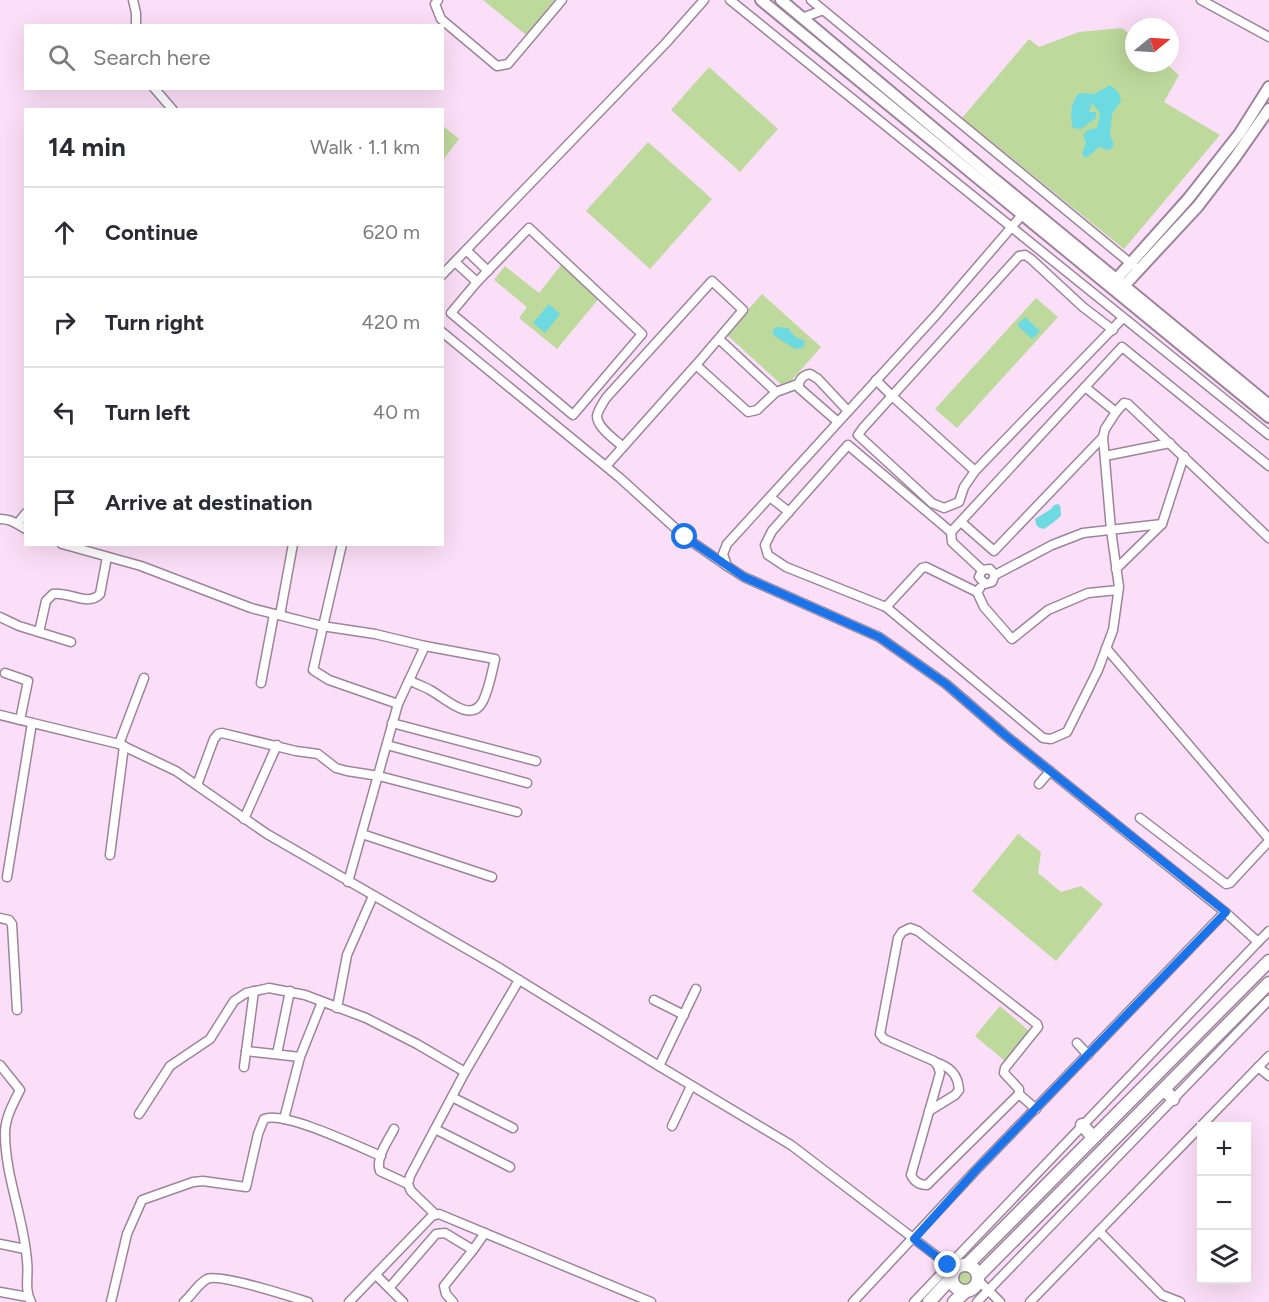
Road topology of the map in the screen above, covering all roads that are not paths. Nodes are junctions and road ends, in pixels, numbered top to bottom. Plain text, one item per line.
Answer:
1 (133, 0) edge
2 (438, 0) edge
3 (562, 0) edge
4 (704, 0) edge
5 (730, 0) edge
6 (761, 0) edge
7 (781, 0) edge
8 (811, 0) edge
9 (1201, 0) edge
10 (819, 11) junction
11 (802, 18) junction
12 (136, 24) edge
13 (1269, 37) edge
14 (1269, 87) edge
15 (156, 90) edge
16 (171, 108) edge
17 (1269, 109) edge
18 (1022, 215) junction
19 (1012, 228) junction
20 (466, 250) junction
21 (455, 262) junction
22 (1135, 267) junction
23 (488, 270) junction
24 (444, 273) edge
25 (477, 282) junction
26 (1082, 285) junction
27 (1117, 286) junction
28 (1072, 296) junction
29 (1123, 318) junction
30 (1113, 330) junction
31 (444, 334) edge
32 (718, 339) junction
33 (696, 365) junction
34 (876, 380) junction
35 (798, 384) junction
36 (1085, 387) junction
37 (776, 392) junction
38 (892, 396) junction
39 (1269, 405) edge
40 (848, 411) junction
41 (1116, 412) junction
42 (1269, 417) edge
43 (838, 422) junction
44 (1269, 435) edge
45 (1103, 437) junction
46 (1170, 443) junction
47 (623, 447) junction
48 (1105, 456) junction
49 (1184, 456) junction
50 (606, 466) junction
51 (1269, 466) edge
52 (975, 471) junction
53 (770, 497) junction
54 (789, 512) junction
55 (24, 516) edge
56 (0, 519) edge
57 (961, 522) junction
58 (18, 523) junction
59 (1162, 524) junction
60 (24, 528) edge
61 (1111, 530) junction
62 (951, 532) junction
63 (1268, 533) edge
64 (70, 546) edge
65 (293, 546) edge
66 (342, 546) edge
67 (107, 557) junction
68 (727, 566) junction
69 (1116, 569) junction
70 (982, 570) junction
71 (995, 575) junction
72 (984, 584) junction
73 (1118, 590) junction
74 (977, 592) junction
75 (886, 607) junction
76 (277, 614) junction
77 (0, 617) edge
78 (322, 626) junction
79 (39, 632) junction
80 (71, 642) dead end
81 (425, 646) junction
82 (1106, 648) junction
83 (5, 673) dead end
84 (144, 678) dead end
85 (409, 680) junction
86 (261, 683) dead end
87 (398, 704) junction
88 (0, 715) edge
89 (20, 720) junction
90 (32, 723) junction
91 (392, 723) junction
92 (121, 745) junction
93 (387, 745) junction
94 (277, 746) junction
95 (536, 760) dead end
96 (1050, 771) junction
97 (379, 776) junction
98 (527, 783) dead end
99 (1039, 784) dead end
100 (197, 785) junction
101 (517, 812) dead end
102 (1140, 818) dead end
103 (244, 819) junction
104 (362, 834) junction
105 (1269, 840) edge
106 (110, 855) dead end
107 (7, 877) dead end
108 (492, 878) dead end
109 (348, 882) junction
110 (373, 896) junction
111 (1226, 912) junction
112 (0, 918) edge
113 (1269, 931) edge
114 (1258, 942) junction
115 (1269, 961) edge
116 (519, 980) junction
117 (1269, 983) edge
118 (696, 989) dead end
119 (254, 991) junction
120 (290, 991) junction
121 (654, 1000) dead end
122 (1269, 1000) edge
123 (322, 1002) junction
124 (338, 1008) junction
125 (17, 1010) dead end
126 (684, 1015) junction
127 (1077, 1043) dead end
128 (246, 1050) junction
129 (277, 1054) junction
130 (1088, 1055) junction
131 (1269, 1056) edge
132 (300, 1057) junction
133 (934, 1061) junction
134 (0, 1065) edge
135 (659, 1066) junction
136 (244, 1067) dead end
137 (1258, 1068) junction
138 (465, 1072) junction
139 (1269, 1076) edge
140 (691, 1086) junction
141 (1164, 1089) junction
142 (1019, 1094) junction
143 (452, 1097) junction
144 (1173, 1099) junction
145 (1036, 1109) junction
146 (929, 1111) junction
147 (139, 1114) dead end
148 (284, 1119) junction
149 (1082, 1125) junction
150 (672, 1126) dead end
151 (513, 1128) dead end
152 (394, 1129) dead end
153 (435, 1129) junction
154 (1093, 1137) junction
155 (3, 1141) edge
156 (381, 1156) junction
157 (510, 1167) dead end
158 (408, 1184) junction
159 (435, 1214) junction
160 (1099, 1231) junction
161 (485, 1233) junction
162 (914, 1239) junction
163 (0, 1244) edge
164 (25, 1249) junction
165 (473, 1250) junction
166 (967, 1265) junction
167 (952, 1271) junction
168 (376, 1275) junction
169 (978, 1278) junction
170 (390, 1287) junction
171 (966, 1291) junction
172 (988, 1291) junction
173 (0, 1292) edge
174 (29, 1300) edge
175 (111, 1302) edge
176 (184, 1302) edge
177 (308, 1302) edge
178 (349, 1302) edge
179 (403, 1302) edge
180 (453, 1302) edge
181 (651, 1302) edge
182 (854, 1302) edge
183 (914, 1302) edge
184 (929, 1302) edge
185 (954, 1302) edge
186 (977, 1302) edge
187 (1000, 1302) edge
188 (1030, 1302) edge
189 (1180, 1302) edge

1 - 12 street
2 - 3 street
4 - 20 street
5 - 19 street
6 - 18 street
7 - 11 street
8 - 10 street
9 - 13 street
10 - 11 street
10 - 22 street
11 - 27 street
14 - 22 street
15 - 16 street
17 - 22 street
18 - 19 street
18 - 27 street
19 - 26 street
19 - 34 street
20 - 21 street
20 - 23 street
21 - 24 street
21 - 25 street
22 - 27 street
23 - 25 street
23 - 25 street
26 - 28 street
26 - 29 street
27 - 39 street
27 - 42 street
28 - 30 street
28 - 38 street
29 - 30 street
29 - 44 street
30 - 52 street
31 - 50 street
32 - 33 street
32 - 37 street
32 - 47 street
33 - 37 street
33 - 47 street
34 - 38 street
34 - 40 street
35 - 37 street
35 - 40 street
35 - 43 street
36 - 41 street
36 - 51 street
36 - 57 street
38 - 52 street
38 - 52 street
40 - 43 street
41 - 45 street
41 - 46 street
43 - 53 street
45 - 48 street
45 - 57 street
46 - 48 street
46 - 49 street
47 - 50 street
48 - 61 street
49 - 59 street
49 - 63 street
50 - 68 street
53 - 54 street
53 - 68 street
54 - 62 street
54 - 75 street
55 - 58 street
56 - 58 street
57 - 62 street
58 - 60 street
59 - 61 street
59 - 69 street
61 - 69 street
61 - 71 street
62 - 70 street
64 - 67 street
65 - 76 street
66 - 78 street
67 - 76 street
67 - 79 street
68 - 96 street
69 - 73 street
70 - 71 street
70 - 72 street
71 - 72 street
72 - 74 street
73 - 74 street
73 - 82 street
74 - 75 street
75 - 82 street
76 - 78 street
76 - 86 street
77 - 79 street
78 - 81 street
78 - 87 street
79 - 80 street
81 - 85 street
81 - 85 street
82 - 105 street
83 - 89 street
84 - 92 street
85 - 87 street
87 - 91 street
88 - 89 street
89 - 90 street
90 - 92 street
90 - 107 street
91 - 93 street
91 - 95 street
92 - 100 street
92 - 106 street
93 - 97 street
93 - 98 street
94 - 97 street
94 - 100 street
94 - 103 street
96 - 99 street
96 - 111 street
97 - 101 street
97 - 104 street
100 - 103 street
102 - 105 street
103 - 109 street
104 - 108 street
104 - 109 street
109 - 110 street
110 - 116 street
110 - 124 street
111 - 114 street
111 - 130 street
112 - 125 street
113 - 114 street
114 - 149 street
115 - 154 main road
116 - 135 street
116 - 138 street
117 - 141 main road
118 - 126 street
119 - 120 street
119 - 128 street
119 - 147 street
120 - 123 street
120 - 129 street
121 - 126 street
122 - 144 street
123 - 124 street
123 - 132 street
124 - 138 street
126 - 135 street
127 - 130 street
128 - 129 street
128 - 136 street
129 - 132 street
130 - 145 street
131 - 137 street
132 - 148 street
133 - 142 street
133 - 146 street
133 - 146 street
134 - 155 street
135 - 140 street
137 - 139 street
137 - 160 street
138 - 143 street
140 - 150 street
140 - 162 street
141 - 144 main road
141 - 169 main road
142 - 145 street
142 - 146 street
143 - 151 street
143 - 153 street
144 - 172 street
145 - 162 street
148 - 156 street
148 - 175 street
149 - 154 main road
149 - 167 street
152 - 156 street
153 - 157 street
153 - 158 street
154 - 166 main road
155 - 164 street
156 - 158 street
158 - 159 street
159 - 161 street
159 - 168 street
160 - 188 street
160 - 189 street
161 - 165 street
161 - 181 street
162 - 167 street
162 - 182 street
163 - 164 street
164 - 174 street
165 - 170 street
165 - 180 street
166 - 167 main road
166 - 169 main road
167 - 171 main road
167 - 183 street
167 - 184 main road
168 - 170 street
168 - 178 street
169 - 171 main road
169 - 172 street
170 - 179 street
171 - 185 main road
172 - 186 street
172 - 187 street
173 - 174 street
176 - 177 street

